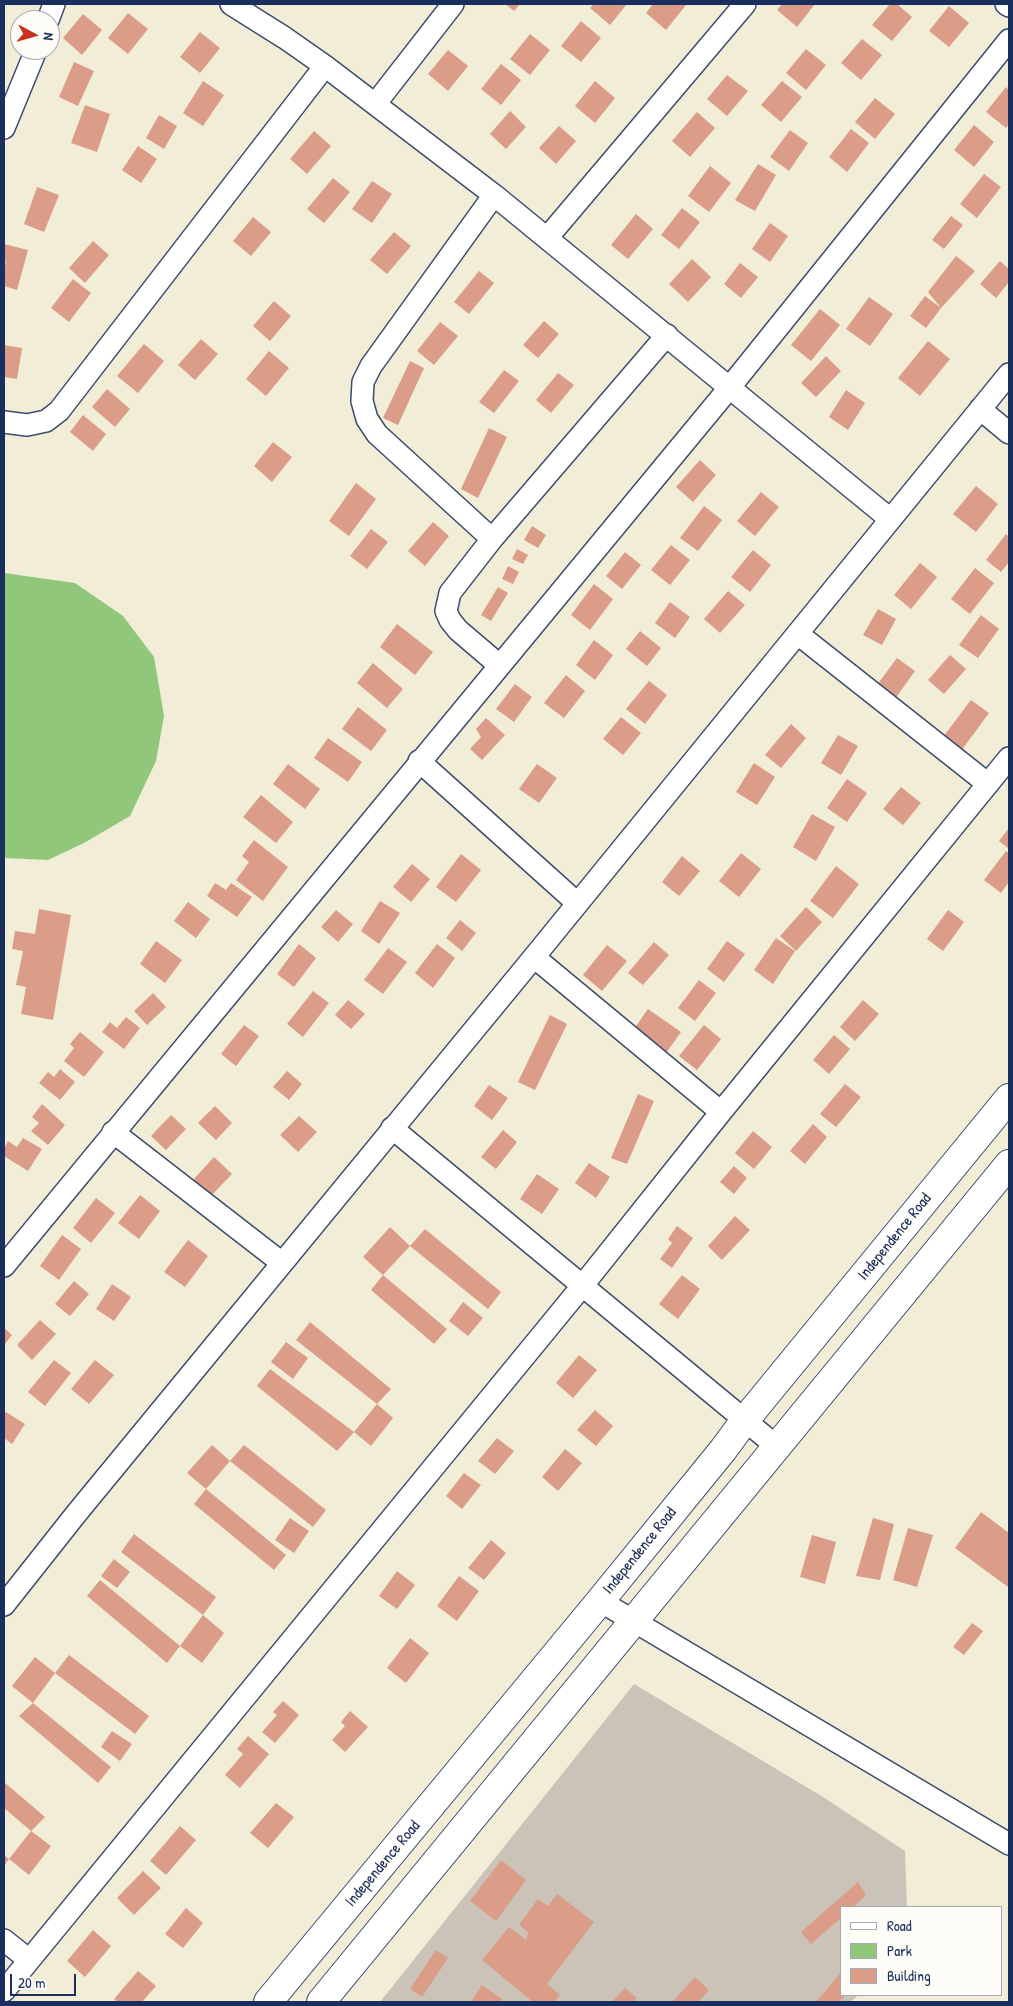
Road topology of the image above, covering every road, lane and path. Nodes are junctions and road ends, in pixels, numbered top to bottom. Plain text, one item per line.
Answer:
1 (231, 4) edge
2 (454, 4) edge
3 (745, 4) edge
4 (1006, 4) edge
5 (1009, 6) edge
6 (1009, 40) edge
7 (32, 60) edge
8 (325, 66) junction
9 (376, 103) junction
10 (4, 128) edge
11 (494, 195) junction
12 (547, 238) junction
13 (667, 335) junction
14 (1009, 374) edge
15 (730, 387) junction
16 (980, 409) junction
17 (4, 422) edge
18 (1009, 433) edge
19 (890, 519) junction
20 (492, 540) junction
21 (798, 634) junction
22 (499, 665) junction
23 (1009, 758) edge
24 (419, 761) junction
25 (988, 784) junction
26 (578, 903) junction
27 (534, 957) junction
28 (1009, 1098) edge
29 (721, 1112) junction
30 (392, 1128) junction
31 (113, 1132) junction
32 (1009, 1164) edge
33 (942, 1180) junction
34 (973, 1207) junction
35 (282, 1263) junction
36 (4, 1266) edge
37 (583, 1285) junction
38 (745, 1420) junction
39 (776, 1446) junction
40 (600, 1601) junction
41 (4, 1605) edge
42 (634, 1622) junction
43 (1009, 1844) edge
44 (4, 1940) edge
45 (29, 1960) junction
46 (4, 1991) edge
47 (268, 2002) edge
48 (321, 2002) edge

1 - 8 street
2 - 9 street
3 - 12 street
4 - 5 street
6 - 15 street
7 - 10 street
8 - 9 street
8 - 17 street
9 - 11 street
11 - 12 street
11 - 20 street
12 - 13 street
13 - 15 street
13 - 20 street
14 - 16 street
15 - 19 street
15 - 22 street
16 - 18 street
16 - 19 street
19 - 21 street
20 - 22 street
21 - 25 street
21 - 26 street
22 - 24 street
23 - 25 street
24 - 26 street
24 - 31 street
25 - 29 street
26 - 27 street
27 - 29 street
27 - 30 street
28 - 33 main road, Independence Road
29 - 37 street
30 - 35 street
30 - 37 street
31 - 35 street
31 - 36 street
32 - 34 main road
33 - 34 main road
33 - 38 main road, Independence Road
34 - 39 main road
35 - 41 street
37 - 38 street
37 - 45 street
38 - 39 street
38 - 40 main road, Independence Road
39 - 42 main road
40 - 42 street
40 - 47 main road, Independence Road
42 - 43 street
42 - 48 main road
44 - 45 street
45 - 46 street

